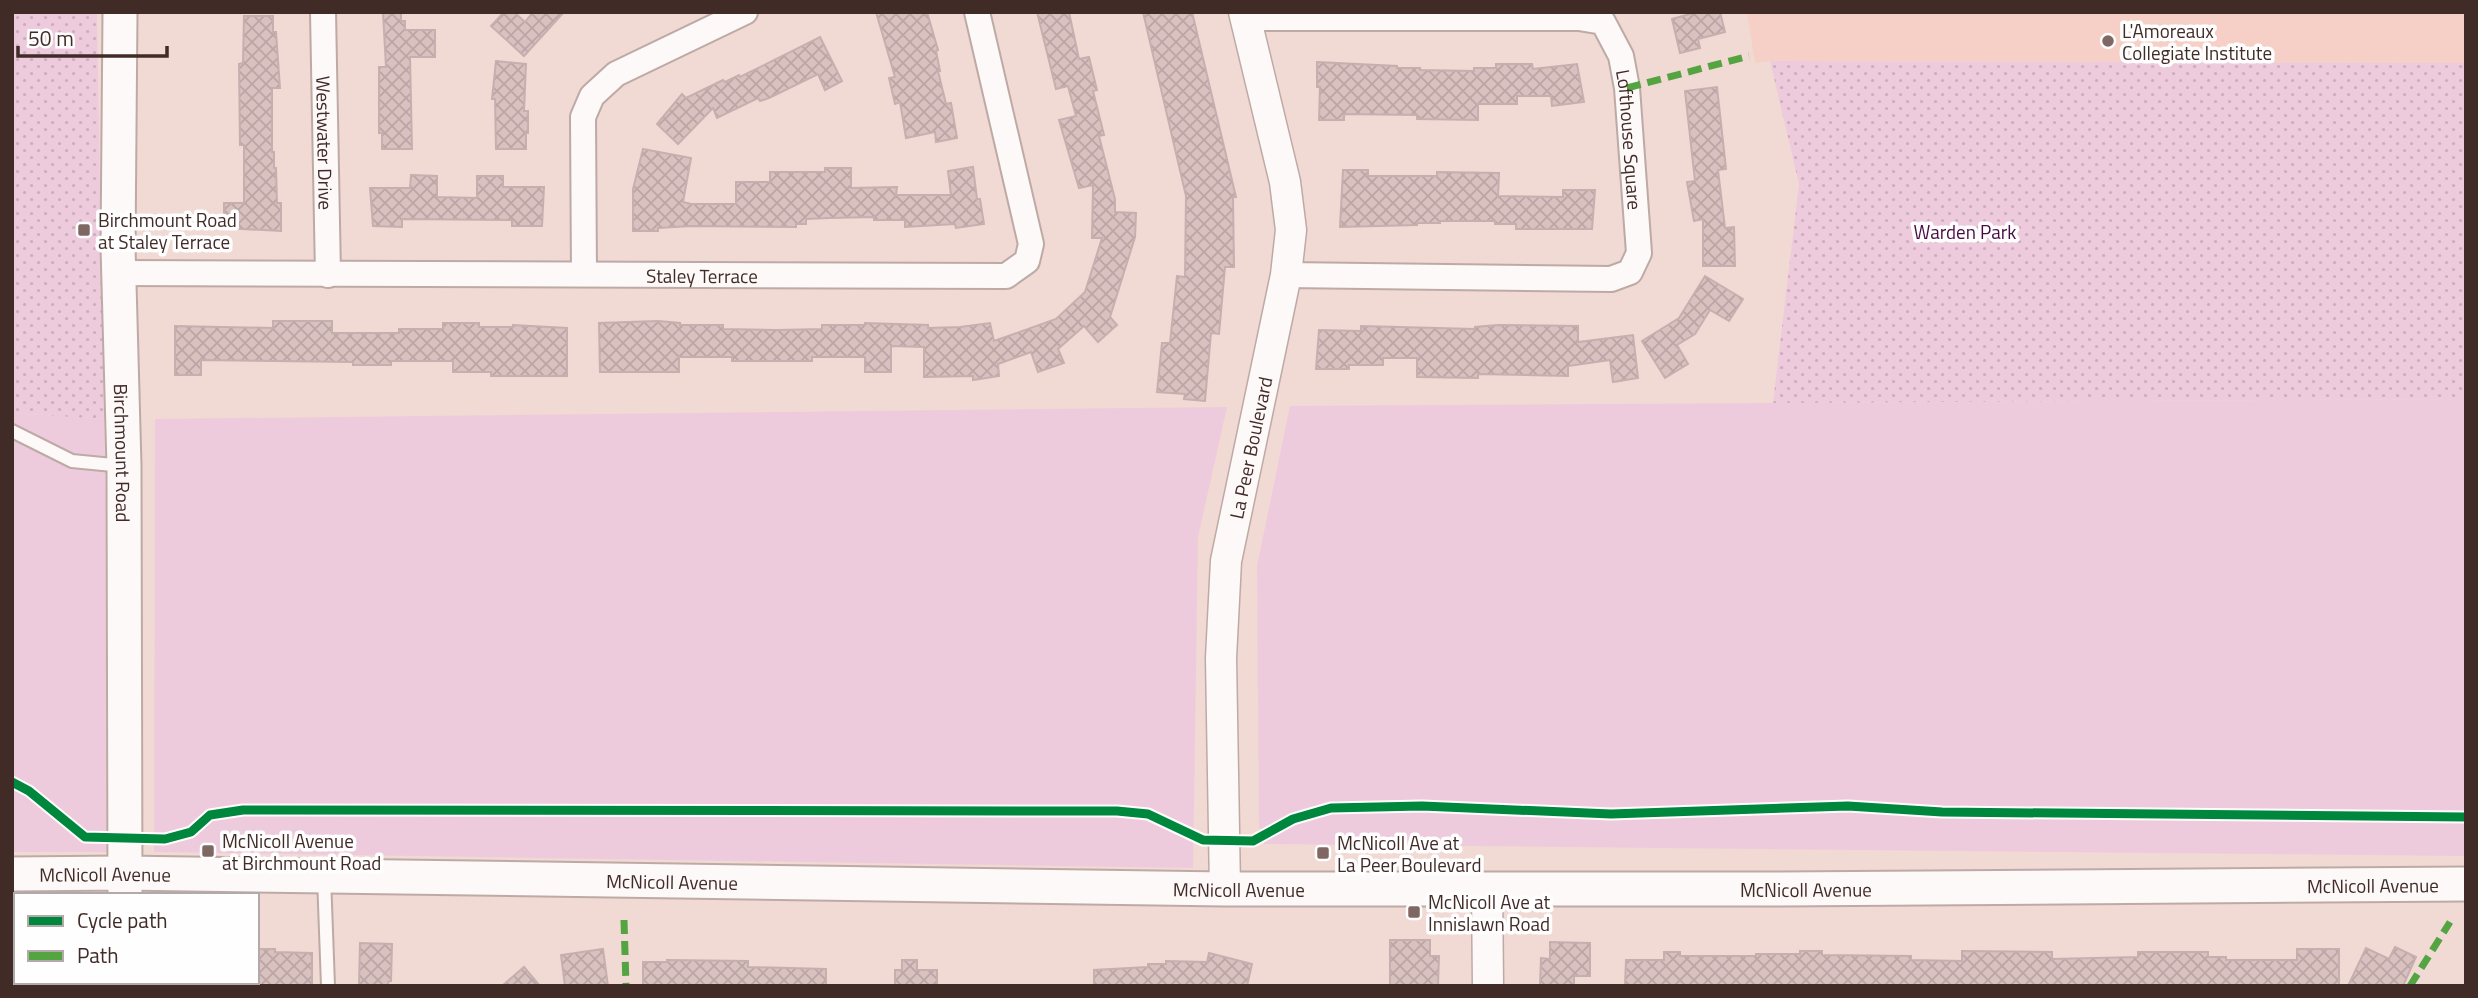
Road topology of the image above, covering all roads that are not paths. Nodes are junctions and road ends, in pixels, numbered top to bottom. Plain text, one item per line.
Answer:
1 (120, 12) edge
2 (323, 12) edge
3 (746, 12) edge
4 (976, 12) edge
5 (1245, 15) edge
6 (118, 273) junction
7 (584, 274) junction
8 (328, 275) junction
9 (1286, 275) junction
10 (12, 431) edge
11 (124, 466) junction
12 (12, 874) edge
13 (324, 877) junction
14 (124, 884) edge
15 (2466, 884) edge
16 (1487, 888) junction
17 (1226, 889) junction
18 (328, 986) edge
19 (1488, 986) edge

1 - 6 main road, Birchmount Road
2 - 8 street, Westwater Drive
3 - 7 street
4 - 7 street, Staley Terrace
5 - 9 street, La Peer Boulevard
5 - 9 street, Lofthouse Square
6 - 8 street, Staley Terrace
6 - 11 main road, Birchmount Road
7 - 8 street, Staley Terrace
9 - 17 street, La Peer Boulevard
10 - 11 lane
11 - 14 main road, Birchmount Road
12 - 14 main road, McNicoll Avenue
13 - 14 main road, McNicoll Avenue
13 - 17 main road, McNicoll Avenue
13 - 18 lane
15 - 16 main road, McNicoll Avenue
16 - 17 main road, McNicoll Avenue
16 - 19 street

